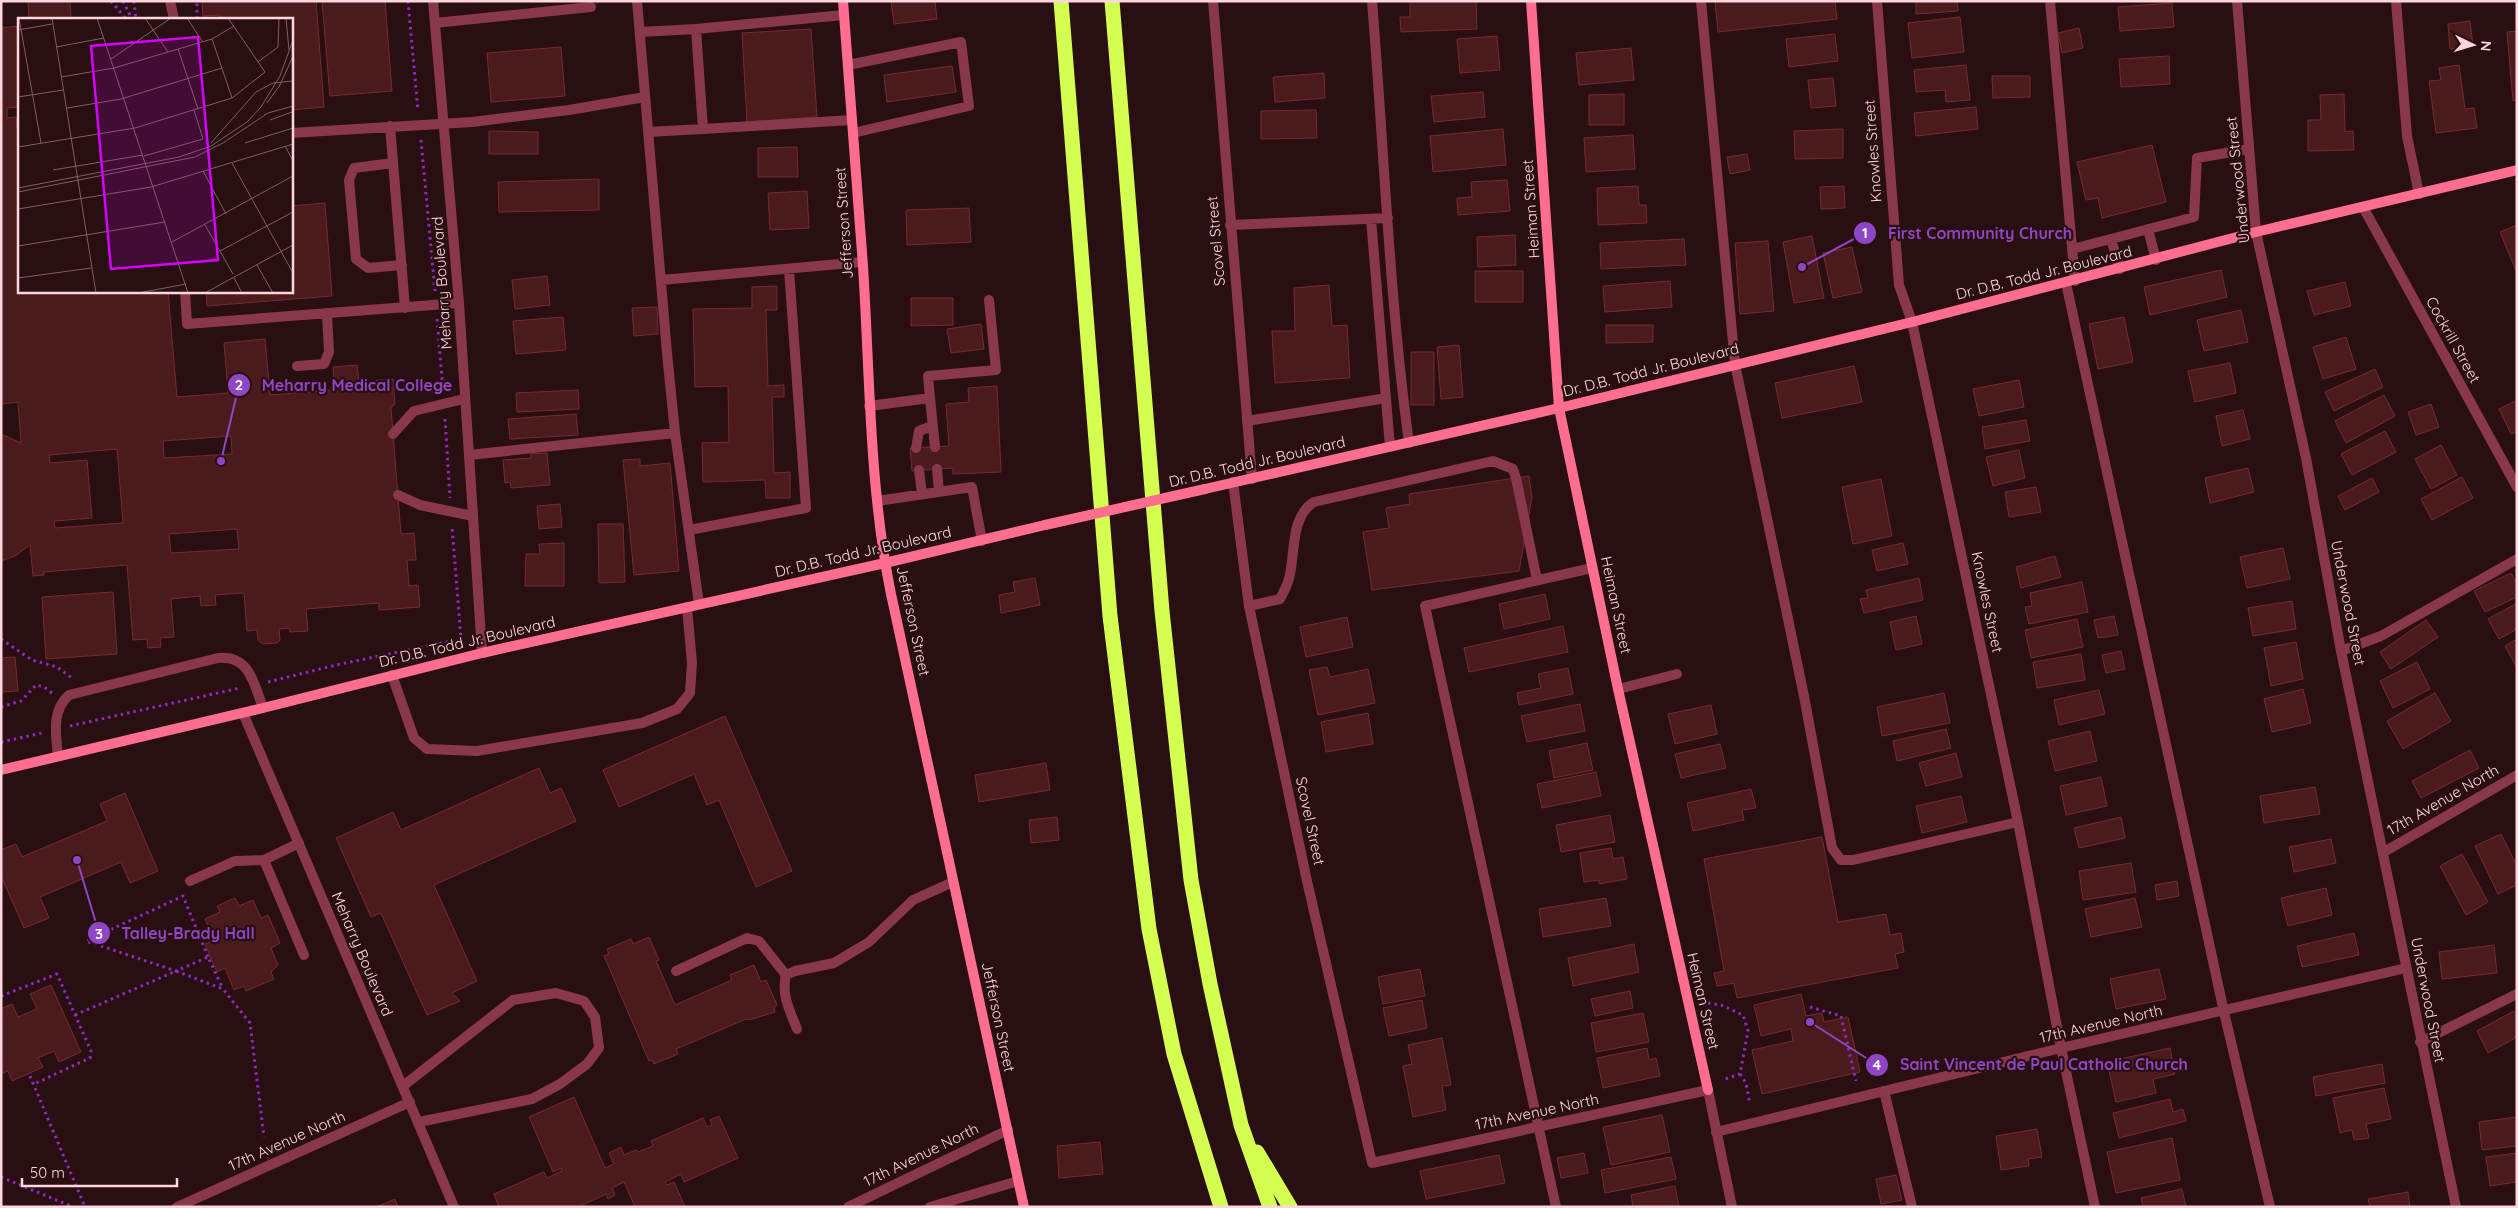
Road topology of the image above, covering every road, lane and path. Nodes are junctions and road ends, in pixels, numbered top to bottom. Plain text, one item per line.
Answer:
1 (111, 1) edge
2 (123, 1) edge
3 (134, 1) edge
4 (170, 1) edge
5 (197, 1) edge
6 (433, 1) edge
7 (637, 1) edge
8 (843, 1) edge
9 (1061, 1) edge
10 (1112, 1) edge
11 (1212, 1) edge
12 (1372, 1) edge
13 (1531, 1) edge
14 (1701, 1) edge
15 (1876, 1) edge
16 (2050, 1) edge
17 (2237, 1) edge
18 (2396, 1) edge
19 (591, 7) dead end
20 (844, 15) junction
21 (125, 18) edge
22 (132, 18) edge
23 (136, 18) edge
24 (174, 18) edge
25 (197, 18) edge
26 (435, 23) junction
27 (696, 30) junction
28 (640, 32) junction
29 (848, 65) junction
30 (645, 96) junction
31 (852, 120) junction
32 (444, 122) junction
33 (390, 126) junction
34 (703, 129) junction
35 (648, 132) junction
36 (292, 133) edge
37 (853, 133) junction
38 (2249, 149) junction
39 (393, 163) junction
40 (2517, 170) edge
41 (2419, 194) junction
42 (2363, 207) junction
43 (1388, 218) junction
44 (1371, 219) junction
45 (1230, 225) junction
46 (2148, 229) junction
47 (2256, 232) junction
48 (2111, 239) junction
49 (2072, 249) junction
50 (2156, 260) junction
51 (862, 262) junction
52 (402, 266) junction
53 (789, 268) junction
54 (2120, 269) junction
55 (661, 280) junction
56 (2070, 282) junction
57 (185, 292) edge
58 (988, 300) dead end
59 (459, 303) junction
60 (405, 308) junction
61 (328, 314) junction
62 (1912, 322) junction
63 (1736, 364) junction
64 (297, 366) dead end
65 (930, 398) junction
66 (1386, 398) junction
67 (464, 399) junction
68 (869, 406) junction
69 (1560, 408) junction
70 (1247, 421) junction
71 (932, 426) junction
72 (675, 433) junction
73 (393, 434) dead end
74 (1409, 443) junction
75 (935, 447) dead end
76 (1390, 447) junction
77 (916, 448) dead end
78 (469, 455) junction
79 (936, 469) dead end
80 (919, 470) dead end
81 (1252, 479) junction
82 (1233, 482) junction
83 (2517, 487) edge
84 (939, 492) junction
85 (922, 494) junction
86 (398, 495) dead end
87 (877, 500) junction
88 (473, 516) junction
89 (689, 530) junction
90 (982, 541) junction
91 (2517, 558) edge
92 (885, 564) junction
93 (1592, 568) junction
94 (1537, 580) junction
95 (699, 604) junction
96 (1249, 606) junction
97 (686, 607) junction
98 (461, 639) dead end
99 (1, 640) edge
100 (2341, 651) junction
101 (482, 653) junction
102 (1677, 674) dead end
103 (392, 675) junction
104 (74, 682) dead end
105 (255, 685) junction
106 (1618, 689) junction
107 (54, 695) dead end
108 (1, 707) edge
109 (263, 708) junction
110 (243, 713) junction
111 (56, 730) junction
112 (1, 742) edge
113 (58, 756) junction
114 (1, 770) edge
115 (2517, 775) edge
116 (2018, 822) junction
117 (299, 843) junction
118 (2384, 852) junction
119 (264, 860) junction
120 (190, 881) dead end
121 (953, 882) junction
122 (304, 955) dead end
123 (208, 957) junction
124 (2406, 968) junction
125 (176, 971) junction
126 (676, 971) dead end
127 (786, 975) junction
128 (222, 990) junction
129 (2517, 994) edge
130 (1, 996) edge
131 (1708, 1003) dead end
132 (1810, 1007) dead end
133 (2224, 1012) junction
134 (75, 1015) junction
135 (797, 1029) dead end
136 (2420, 1042) junction
137 (2061, 1048) junction
138 (1740, 1074) junction
139 (30, 1076) dead end
140 (1725, 1079) dead end
141 (1856, 1081) dead end
142 (34, 1084) junction
143 (402, 1086) junction
144 (1708, 1090) junction
145 (1884, 1091) junction
146 (410, 1102) junction
147 (1750, 1104) dead end
148 (419, 1122) junction
149 (1241, 1125) junction
150 (1539, 1127) junction
151 (1008, 1130) junction
152 (1716, 1132) junction
153 (264, 1137) dead end
154 (1372, 1163) joint
155 (1, 1177) edge
156 (1018, 1181) junction
157 (73, 1207) edge
158 (85, 1207) edge
159 (177, 1207) edge
160 (454, 1207) edge
161 (848, 1207) edge
162 (930, 1207) edge
163 (1024, 1207) edge
164 (1221, 1207) edge
165 (1270, 1207) edge
166 (1290, 1207) edge
167 (1556, 1207) edge
168 (1732, 1207) edge
169 (1912, 1207) edge
170 (2095, 1207) edge
171 (2270, 1207) edge
172 (2456, 1207) edge

1 - 21 path
2 - 22 path
3 - 23 path
4 - 24 street
5 - 25 path
6 - 26 street, Meharry Boulevard
7 - 28 street
8 - 20 main road, Jefferson Street
9 - 164 highway
10 - 149 highway
11 - 45 street, Scovel Street
12 - 43 street
13 - 69 main road, Heiman Street
14 - 63 street
15 - 62 street, Knowles Street
16 - 49 street
17 - 38 street, Underwood Street
18 - 41 street
19 - 26 street
20 - 27 street
20 - 29 main road, Jefferson Street
26 - 32 street, Meharry Boulevard
27 - 28 street
27 - 34 street
28 - 30 street
29 - 31 main road, Jefferson Street
29 - 37 street
30 - 32 street
30 - 35 street
31 - 34 street
31 - 37 main road, Jefferson Street
32 - 33 street
32 - 59 street, Meharry Boulevard
33 - 36 street
33 - 39 street
34 - 35 street
35 - 55 street
37 - 51 main road, Jefferson Street
38 - 46 street
38 - 47 street, Underwood Street
39 - 52 street
39 - 52 street
40 - 41 main road, Dr. D.B. Todd Jr. Boulevard
41 - 42 main road, Dr. D.B. Todd Jr. Boulevard
42 - 47 main road, Dr. D.B. Todd Jr. Boulevard
42 - 83 street, Cockrill Street
43 - 44 street
43 - 74 street
44 - 45 street
44 - 66 street
45 - 70 street, Scovel Street
46 - 48 street
46 - 50 street
47 - 50 main road, Dr. D.B. Todd Jr. Boulevard
47 - 100 street, Underwood Street
48 - 49 street
48 - 54 street
49 - 56 street
50 - 54 main road, Dr. D.B. Todd Jr. Boulevard
51 - 53 street
51 - 68 main road, Jefferson Street
52 - 60 street
53 - 55 street
53 - 89 street
54 - 56 main road, Dr. D.B. Todd Jr. Boulevard
55 - 72 street
56 - 62 main road, Dr. D.B. Todd Jr. Boulevard
56 - 133 street
57 - 61 street
58 - 65 street
59 - 60 street
59 - 67 street, Meharry Boulevard
60 - 61 street
61 - 64 street
62 - 63 main road, Dr. D.B. Todd Jr. Boulevard
62 - 116 street, Knowles Street
63 - 69 main road, Dr. D.B. Todd Jr. Boulevard
63 - 116 street
65 - 68 street
65 - 71 street
66 - 70 street
66 - 76 street
67 - 73 street
67 - 78 street, Meharry Boulevard
68 - 87 main road, Jefferson Street
69 - 74 main road, Dr. D.B. Todd Jr. Boulevard
69 - 93 main road, Heiman Street
70 - 81 street, Scovel Street
71 - 75 street
71 - 77 street
72 - 78 street
72 - 89 street
74 - 76 main road, Dr. D.B. Todd Jr. Boulevard
76 - 81 main road, Dr. D.B. Todd Jr. Boulevard
78 - 88 street, Meharry Boulevard
79 - 84 street
80 - 85 street
81 - 82 main road, Dr. D.B. Todd Jr. Boulevard
82 - 90 main road, Dr. D.B. Todd Jr. Boulevard, bridge
82 - 96 street, Scovel Street
84 - 85 street
84 - 90 street
85 - 87 street
86 - 88 street
87 - 92 main road, Jefferson Street
88 - 101 street, Meharry Boulevard
89 - 95 street
90 - 92 main road, Dr. D.B. Todd Jr. Boulevard
91 - 100 street
92 - 95 main road, Dr. D.B. Todd Jr. Boulevard
92 - 121 main road, Jefferson Street
93 - 94 street
93 - 106 main road, Heiman Street
94 - 96 street
94 - 150 street
95 - 97 main road, Dr. D.B. Todd Jr. Boulevard
96 - 154 street, Scovel Street
97 - 101 main road, Dr. D.B. Todd Jr. Boulevard
97 - 103 street
98 - 105 path
99 - 104 path
100 - 118 street, Underwood Street
101 - 103 main road, Dr. D.B. Todd Jr. Boulevard
102 - 106 street
103 - 109 main road, Dr. D.B. Todd Jr. Boulevard
105 - 109 street
105 - 111 path
105 - 111 street
106 - 144 main road, Heiman Street
107 - 108 path
109 - 110 main road, Dr. D.B. Todd Jr. Boulevard
110 - 113 main road, Dr. D.B. Todd Jr. Boulevard
110 - 117 street, Meharry Boulevard
111 - 112 path
111 - 113 street
113 - 114 main road, Dr. D.B. Todd Jr. Boulevard
115 - 118 street, 17th Avenue North
116 - 137 street, Knowles Street
117 - 119 street
117 - 143 street, Meharry Boulevard
118 - 124 street, Underwood Street
119 - 120 street
119 - 122 street
121 - 127 street
121 - 151 main road, Jefferson Street
123 - 125 path
123 - 125 path
123 - 128 path
124 - 133 street, 17th Avenue North
124 - 136 street, Underwood Street
125 - 128 path
125 - 134 path
126 - 127 street
127 - 135 street
128 - 153 path
129 - 136 street
130 - 134 path
131 - 138 path
132 - 141 path
133 - 137 street, 17th Avenue North
133 - 171 street
134 - 142 path
136 - 172 street, Underwood Street
137 - 145 street, 17th Avenue North
137 - 170 street, Knowles Street
138 - 140 path
138 - 147 path
139 - 142 path
142 - 158 path
143 - 146 street, Meharry Boulevard
143 - 148 street
144 - 150 street, 17th Avenue North
144 - 152 street, Heiman Street
145 - 152 street, 17th Avenue North
145 - 169 street
146 - 148 street, Meharry Boulevard
146 - 159 street, 17th Avenue North
148 - 160 street, Meharry Boulevard
149 - 165 highway
149 - 166 highway
150 - 154 street, 17th Avenue North
150 - 167 street
151 - 156 main road, Jefferson Street
151 - 161 street, 17th Avenue North
152 - 168 street, Heiman Street
155 - 157 path
156 - 162 street
156 - 163 main road, Jefferson Street

